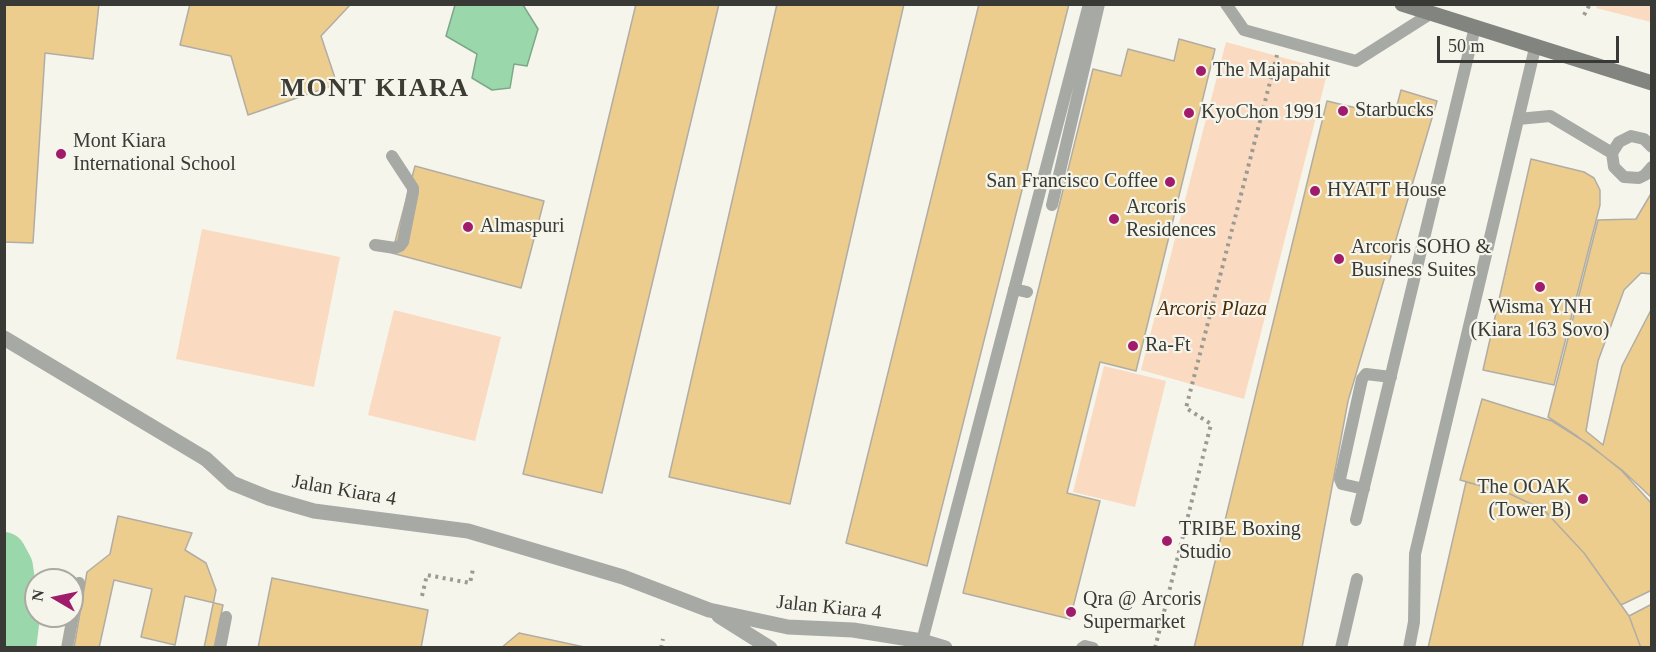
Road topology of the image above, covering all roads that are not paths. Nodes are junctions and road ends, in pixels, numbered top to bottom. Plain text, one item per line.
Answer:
1 (1089, 4) edge
2 (1099, 4) edge
3 (1226, 4) edge
4 (1401, 4) edge
5 (1430, 14) junction
6 (1476, 27) junction
7 (1535, 48) junction
8 (1652, 83) edge
9 (1518, 119) junction
10 (1652, 147) edge
11 (1612, 153) junction
12 (392, 156) dead end
13 (1652, 167) edge
14 (1052, 205) dead end
15 (375, 245) dead end
16 (1013, 294) junction
17 (1026, 298) dead end
18 (4, 338) edge
19 (1391, 377) junction
20 (1364, 489) junction
21 (1356, 520) dead end
22 (1357, 579) dead end
23 (709, 610) junction
24 (226, 616) dead end
25 (71, 628) edge
26 (921, 644) edge
27 (67, 648) edge
28 (220, 648) edge
29 (770, 648) edge
30 (945, 648) edge
31 (1082, 648) edge
32 (1093, 648) edge
33 (1341, 648) edge
34 (1409, 648) edge

1 - 16 lane
2 - 14 lane
3 - 5 lane
4 - 5 main road
5 - 6 main road
6 - 7 main road
6 - 19 lane
7 - 8 main road
7 - 9 lane
9 - 11 lane
9 - 34 lane
10 - 11 lane
11 - 13 lane
12 - 15 lane
16 - 17 lane
16 - 26 lane
18 - 23 street, Jalan Kiara 4
19 - 20 lane
19 - 20 lane
20 - 21 lane
22 - 33 lane
23 - 26 street, Jalan Kiara 4
23 - 29 street, Jalan Kiara 4
24 - 28 lane
25 - 27 lane
26 - 30 street, Jalan Kiara 4
31 - 32 lane

